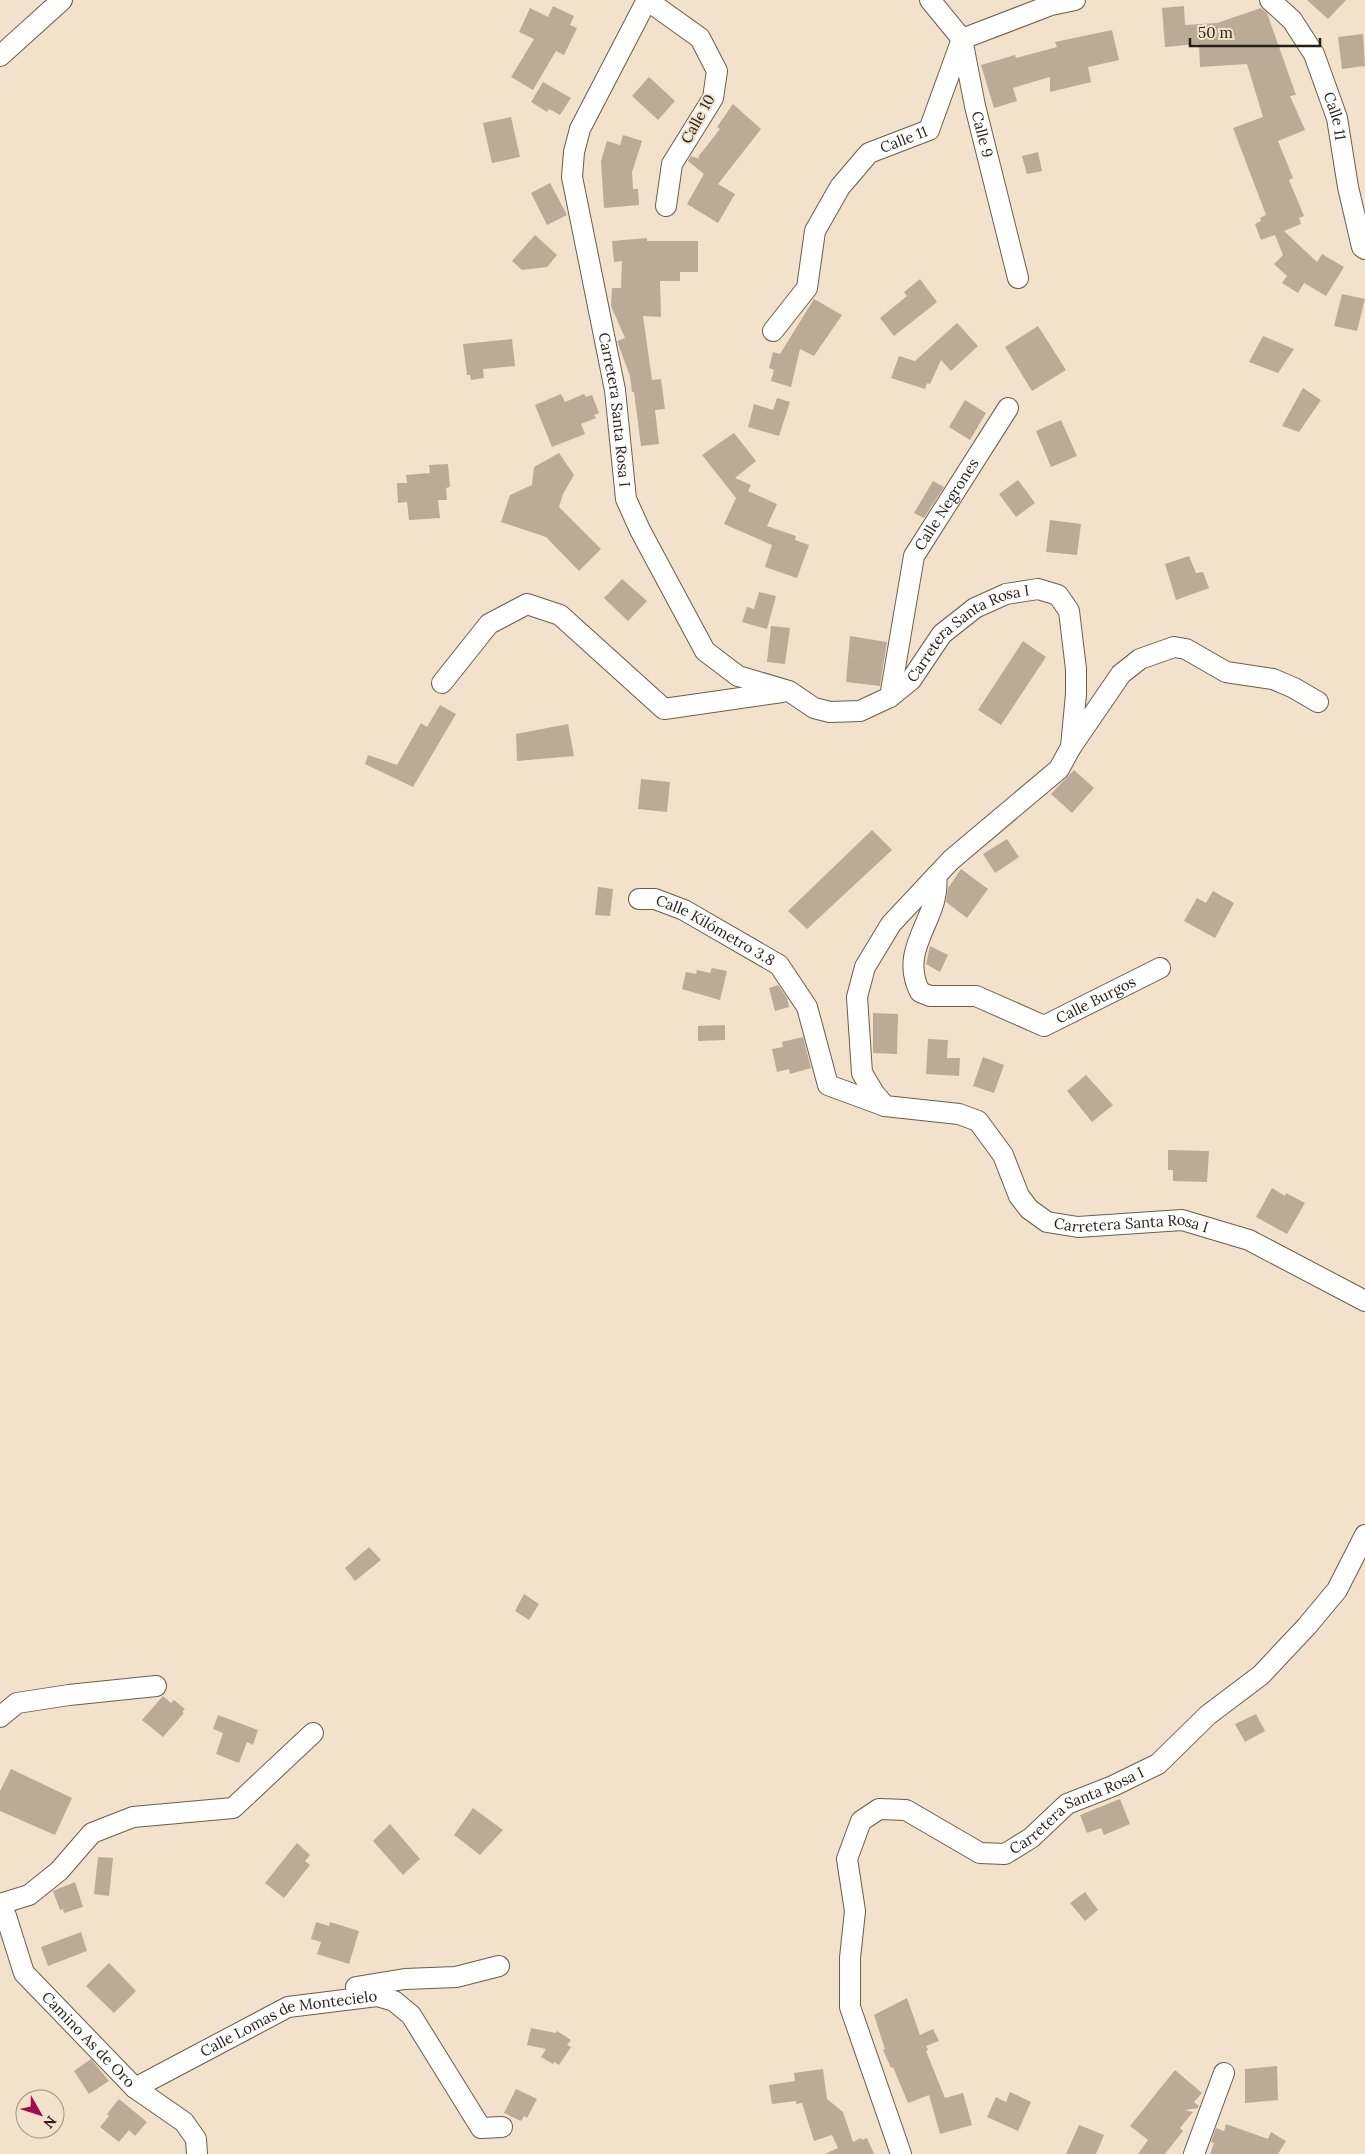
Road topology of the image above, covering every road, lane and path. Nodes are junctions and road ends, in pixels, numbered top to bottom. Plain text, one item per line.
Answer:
1 (62, 0) edge
2 (647, 0) edge
3 (930, 0) edge
4 (1075, 0) edge
5 (1270, 0) edge
6 (962, 39) junction
7 (0, 56) edge
8 (666, 206) dead end
9 (1365, 249) edge
10 (1018, 278) dead end
11 (772, 331) dead end
12 (1008, 408) dead end
13 (442, 683) dead end
14 (789, 691) junction
15 (890, 697) junction
16 (1318, 702) dead end
17 (1071, 747) junction
18 (936, 876) junction
19 (639, 899) dead end
20 (1160, 968) dead end
21 (885, 1106) junction
22 (1365, 1301) edge
23 (1365, 1535) edge
24 (156, 1686) dead end
25 (0, 1717) edge
26 (313, 1733) dead end
27 (0, 1905) edge
28 (500, 1966) dead end
29 (333, 2002) junction
30 (1224, 2073) dead end
31 (135, 2088) junction
32 (502, 2127) dead end
33 (197, 2154) edge
34 (900, 2154) edge
35 (1194, 2154) edge

1 - 7 street
2 - 8 street, Calle 10
2 - 14 street, Carretera Santa Rosa I
3 - 6 street, Calle 9
4 - 6 street
5 - 9 street, Calle 11
6 - 10 street, Calle 9
6 - 11 street, Calle 11
12 - 15 street, Calle Negrones
13 - 14 street
14 - 15 street, Carretera Santa Rosa I
15 - 17 street, Carretera Santa Rosa I
16 - 17 street
17 - 18 street, Carretera Santa Rosa I
18 - 20 street, Calle Burgos
18 - 21 street, Carretera Santa Rosa I
19 - 21 street, Calle Kilómetro 3.8
21 - 22 street, Carretera Santa Rosa I
23 - 34 street, Carretera Santa Rosa I
24 - 25 street
26 - 27 street
27 - 31 street, Camino As de Oro
28 - 29 street
29 - 31 street, Calle Lomas de Montecielo
29 - 32 street, Calle Lomas de Montecielo
30 - 35 street
31 - 33 street, Camino As de Oro

